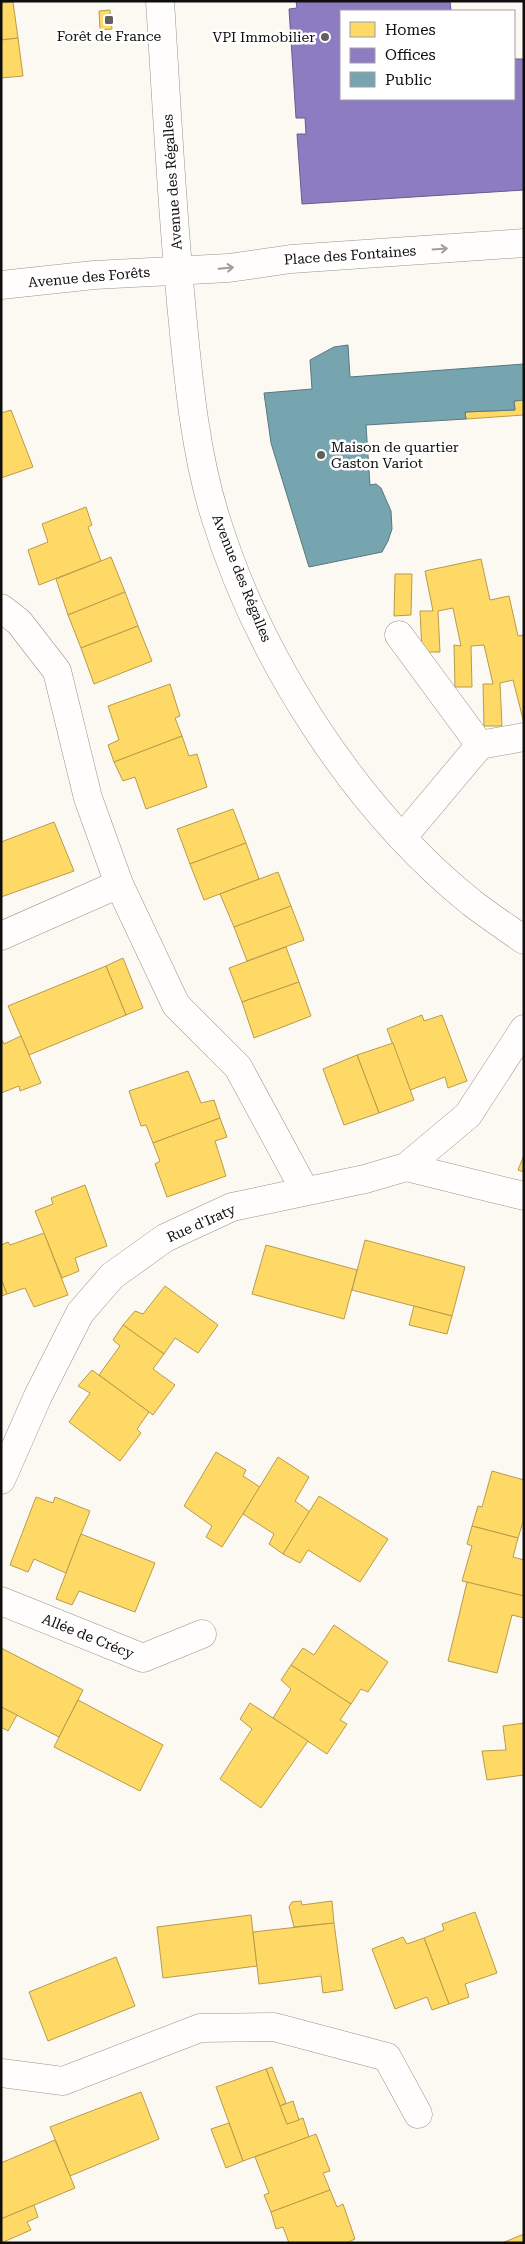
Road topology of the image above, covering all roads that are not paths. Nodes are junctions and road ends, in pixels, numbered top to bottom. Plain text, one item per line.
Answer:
1 (160, 1) edge
2 (524, 243) edge
3 (177, 271) junction
4 (1, 285) edge
5 (1, 608) edge
6 (399, 635) dead end
7 (524, 737) edge
8 (480, 745) junction
9 (402, 838) junction
10 (119, 884) junction
11 (1, 936) edge
12 (524, 940) edge
13 (524, 1029) edge
14 (406, 1167) junction
15 (305, 1191) junction
16 (524, 1196) edge
17 (1, 1480) edge
18 (1, 1601) edge
19 (202, 1634) dead end
20 (1, 2073) edge
21 (418, 2114) dead end

1 - 3 street, Avenue des Régalles
3 -> 2 street, Place des Fontaines
3 - 4 street, Avenue des Forêts
3 - 9 street, Avenue des Régalles
5 - 10 street
6 - 8 street
7 - 8 street
8 - 9 street
9 - 12 street, Avenue des Régalles
10 - 11 street
10 - 15 street
13 - 14 street, Rue d'Iraty
14 - 15 street, Rue d'Iraty
14 - 16 street
15 - 17 street, Rue d'Iraty
18 - 19 street, Allée de Crécy
20 - 21 street

